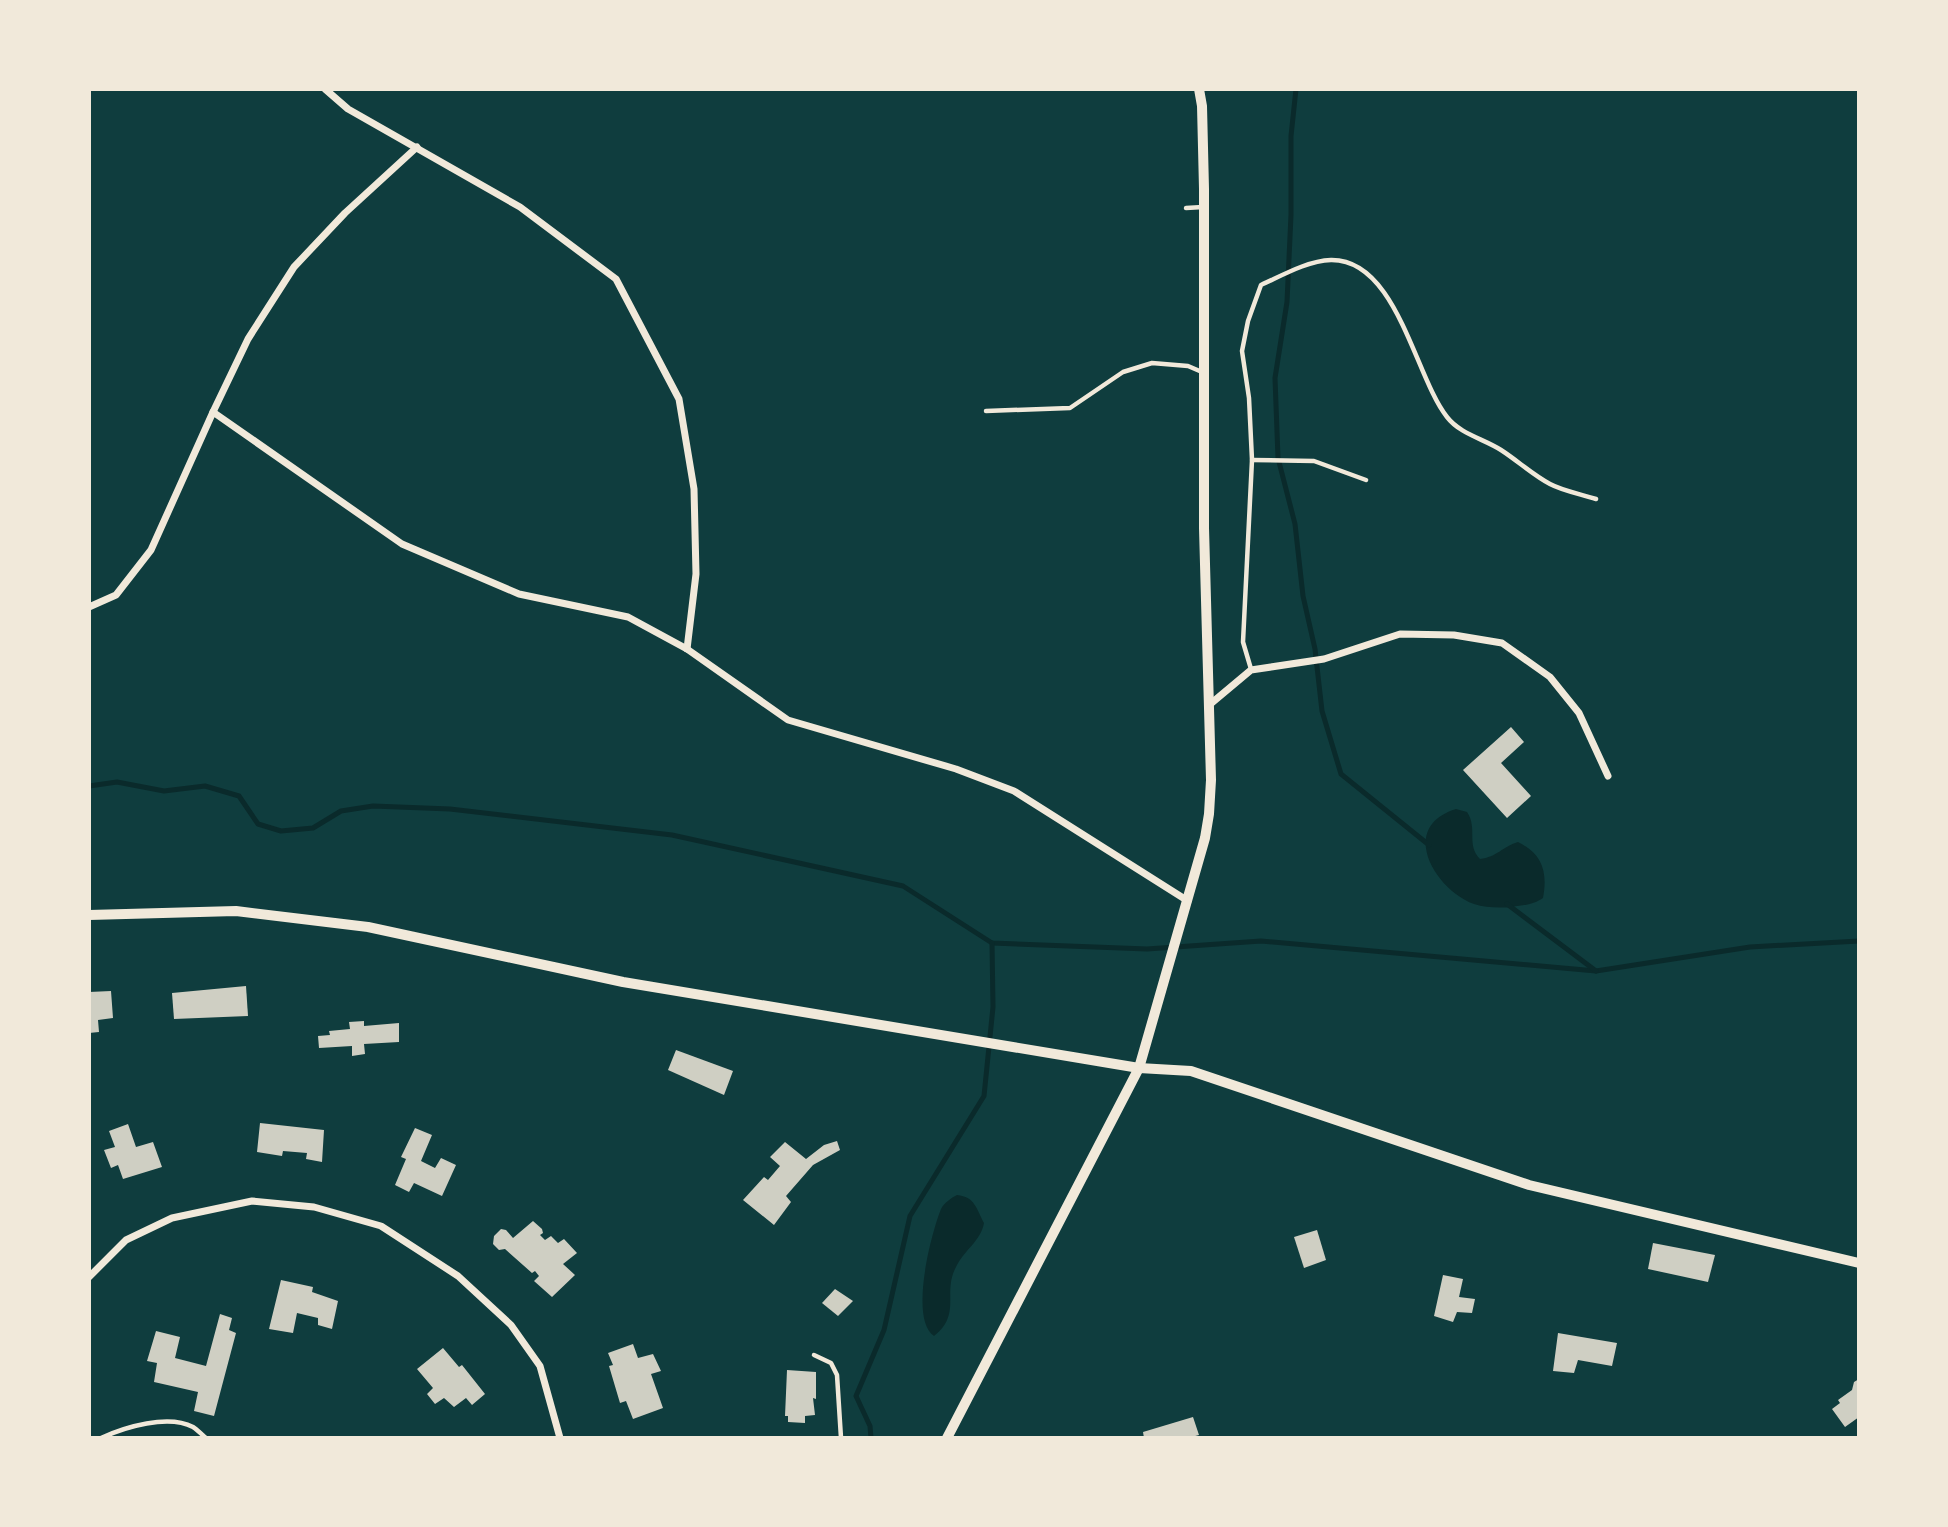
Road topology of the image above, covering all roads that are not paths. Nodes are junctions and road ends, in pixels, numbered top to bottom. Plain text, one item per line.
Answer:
1 (325, 89) edge
2 (1199, 89) edge
3 (417, 147) junction
4 (1204, 207) junction
5 (1186, 208) dead end
6 (1204, 373) junction
7 (986, 411) dead end
8 (213, 412) junction
9 (1252, 460) junction
10 (1366, 480) dead end
11 (1596, 499) dead end
12 (89, 607) edge
13 (687, 649) junction
14 (1251, 670) junction
15 (1208, 706) junction
16 (1608, 776) dead end
17 (1188, 901) junction
18 (89, 915) edge
19 (1139, 1068) junction
20 (1859, 1264) edge
21 (89, 1277) edge
22 (814, 1356) dead end
23 (101, 1438) edge
24 (206, 1438) edge
25 (560, 1438) edge
26 (841, 1438) edge
27 (947, 1438) edge

1 - 3 street
2 - 4 street
3 - 8 street
3 - 13 street
4 - 5 lane
4 - 6 street
6 - 7 lane
6 - 15 street
8 - 12 street
8 - 13 street
9 - 10 lane
9 - 11 lane
9 - 14 lane
13 - 17 street
14 - 15 street
14 - 16 street
15 - 17 street
17 - 19 street
18 - 19 street
19 - 20 street
19 - 27 street
21 - 25 street
22 - 26 lane
23 - 24 lane

